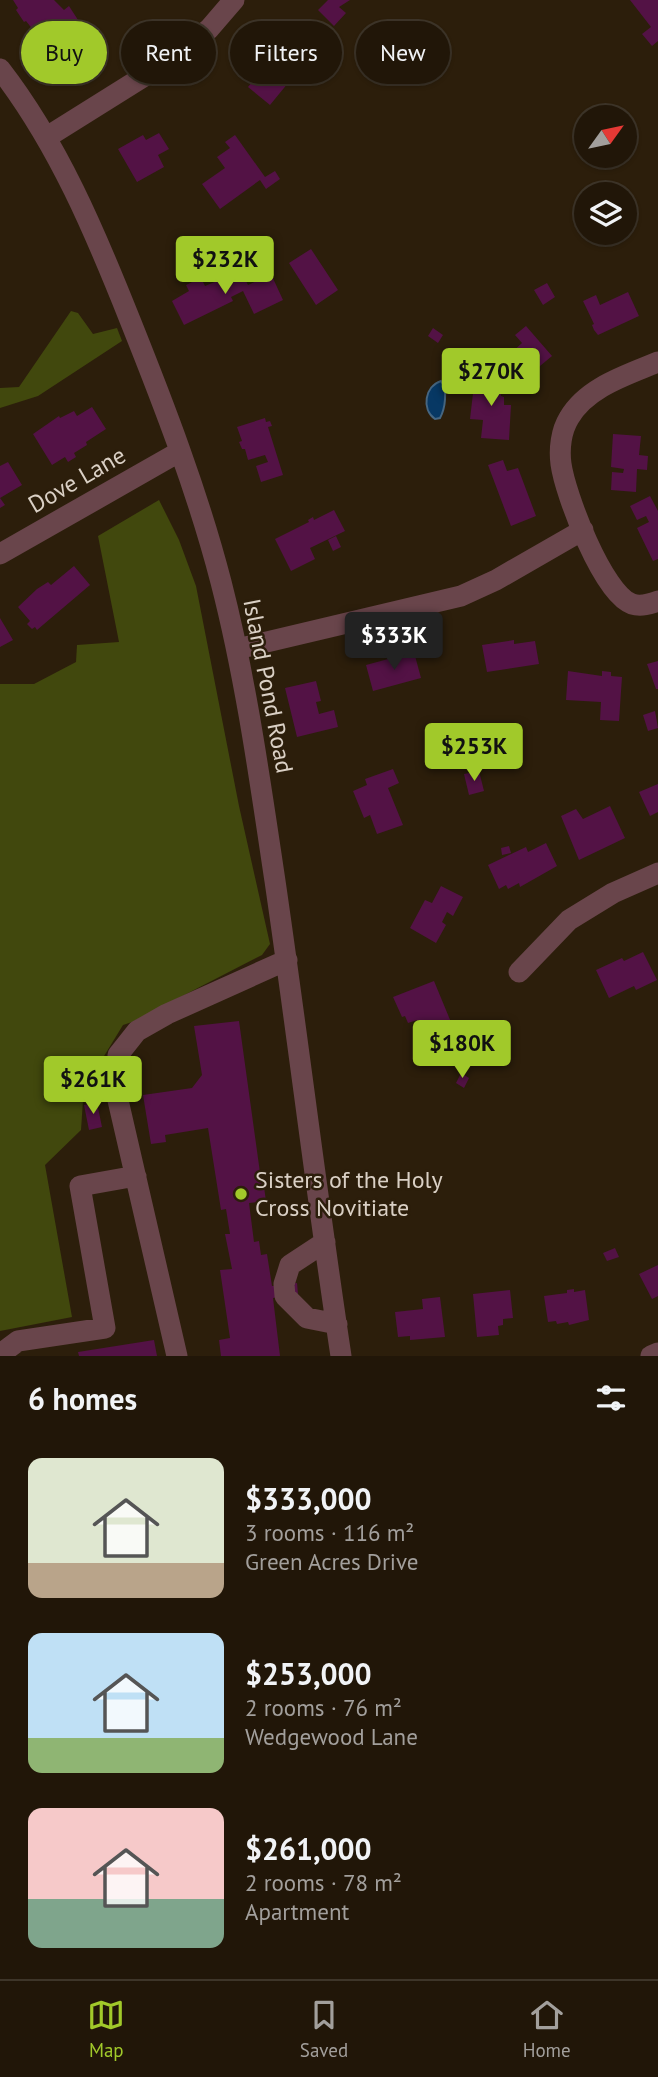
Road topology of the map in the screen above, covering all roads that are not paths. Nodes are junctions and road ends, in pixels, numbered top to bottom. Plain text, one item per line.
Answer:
1 (233, 0) edge
2 (0, 69) edge
3 (47, 137) junction
4 (658, 362) edge
5 (179, 452) junction
6 (583, 530) junction
7 (0, 554) edge
8 (658, 601) edge
9 (237, 649) junction
10 (658, 873) edge
11 (286, 960) junction
12 (519, 972) dead end
13 (136, 1175) junction
14 (325, 1242) junction
15 (337, 1324) junction
16 (658, 1353) edge
17 (5, 1356) edge
18 (177, 1356) edge
19 (341, 1356) edge
20 (651, 1356) edge

1 - 3 street
2 - 3 street, Island Pond Road
3 - 5 street, Island Pond Road
4 - 6 street
5 - 7 street, Dove Lane
5 - 9 street, Island Pond Road
6 - 8 street
6 - 9 street
9 - 11 street, Island Pond Road
10 - 12 street
11 - 13 street
11 - 14 street, Island Pond Road
13 - 17 street
13 - 18 street
14 - 15 street, Island Pond Road
14 - 15 street
15 - 19 street, Island Pond Road
16 - 20 street

